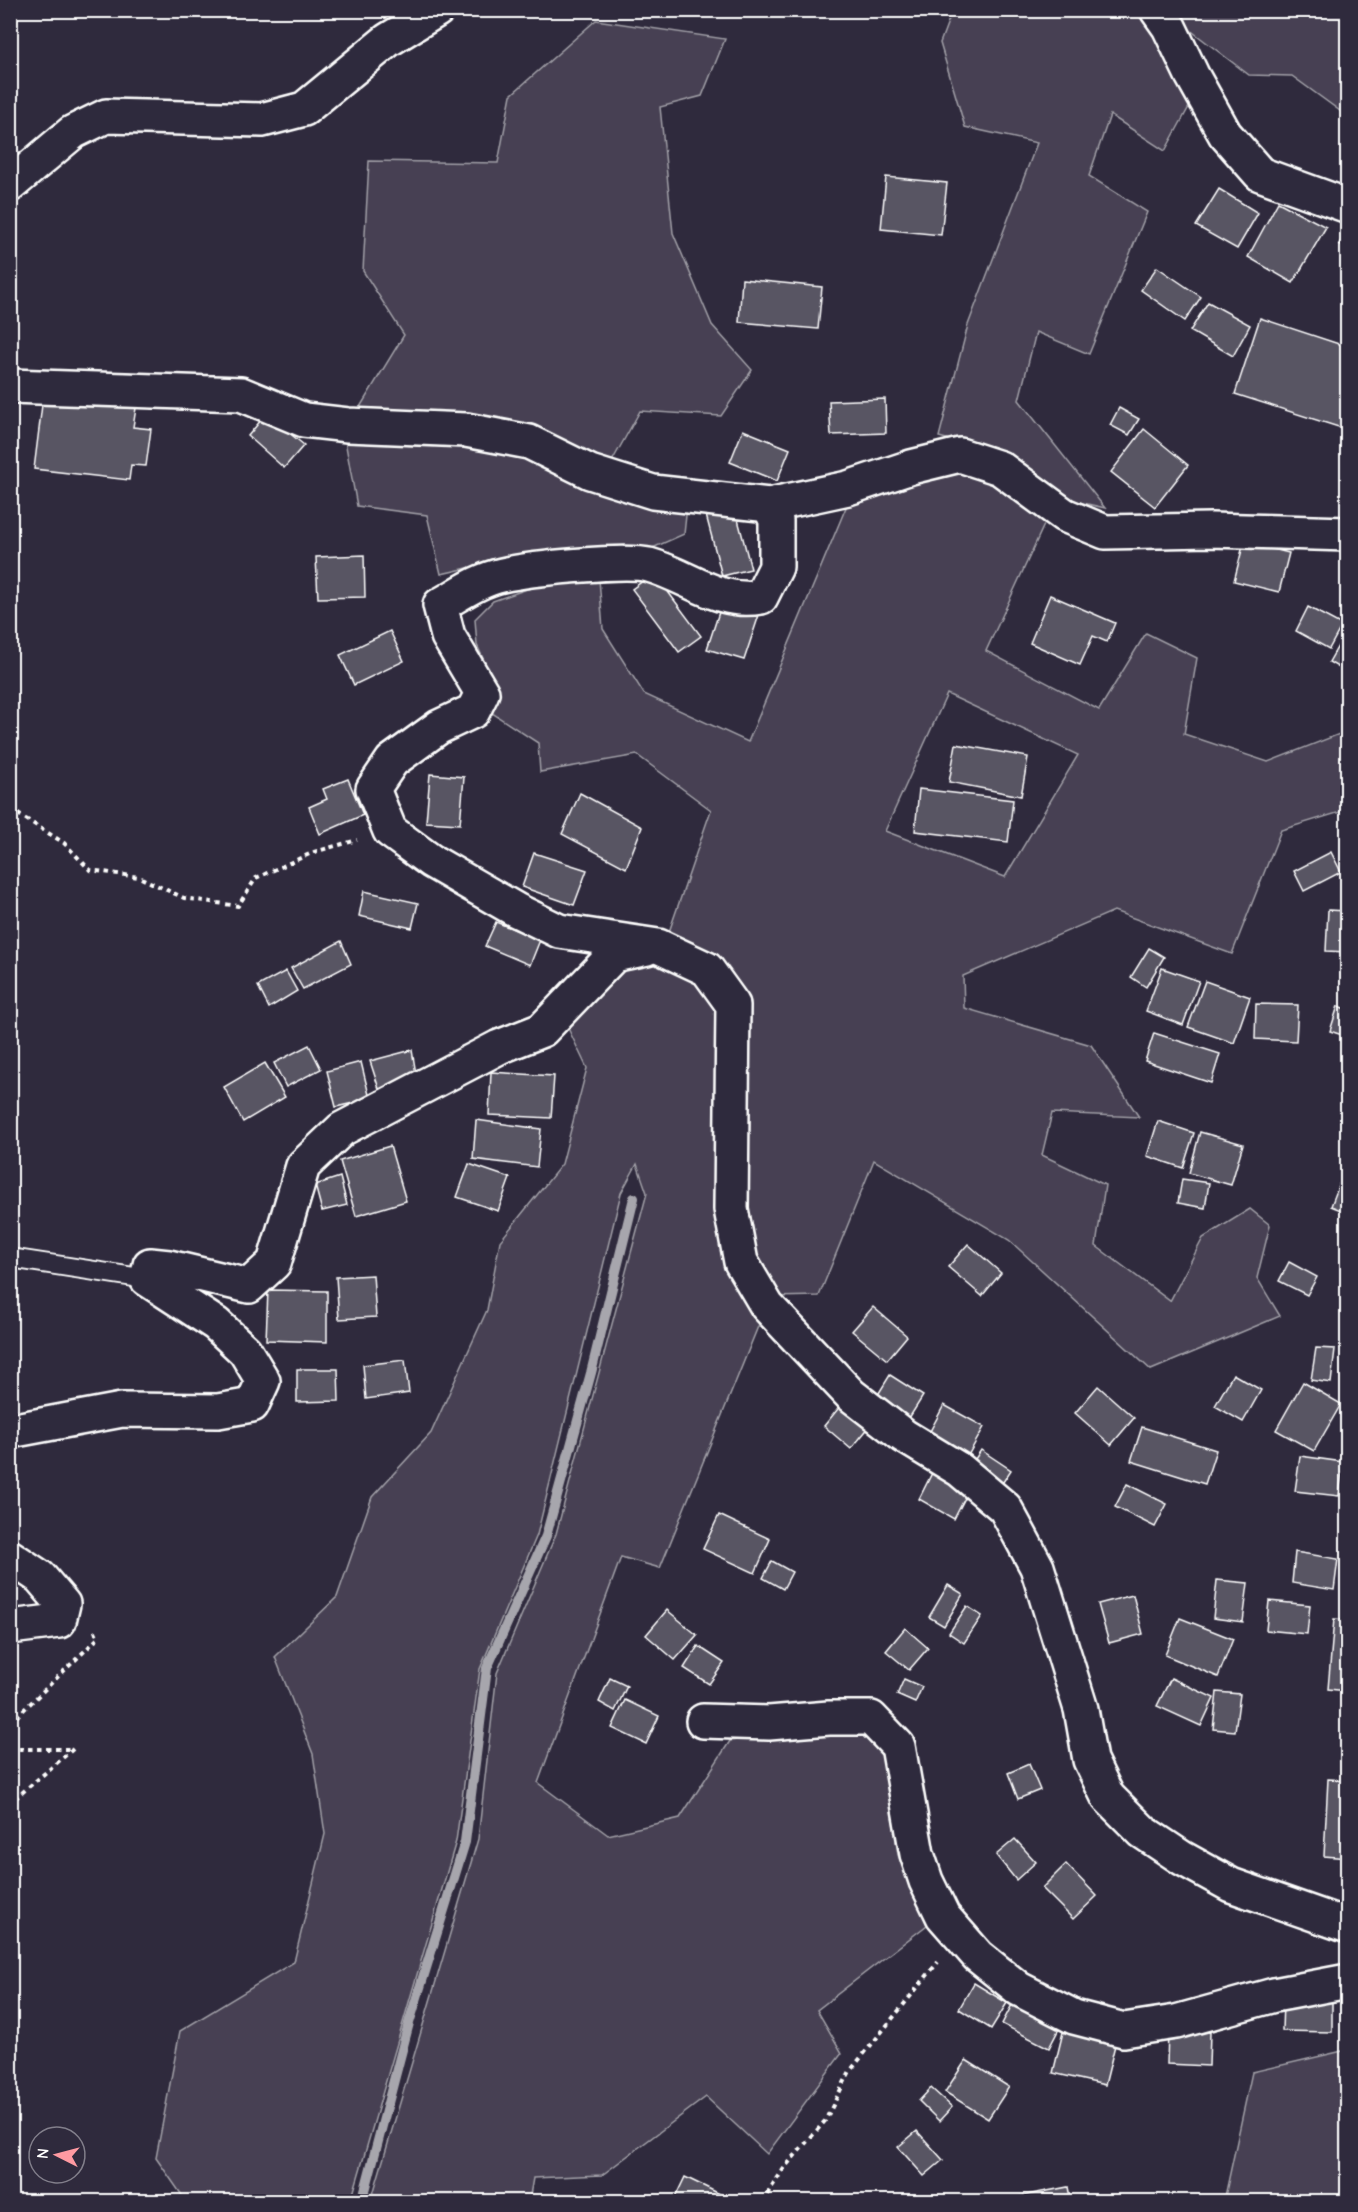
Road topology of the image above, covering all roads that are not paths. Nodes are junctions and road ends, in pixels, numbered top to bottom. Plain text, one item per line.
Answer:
1 (437, 10) edge
2 (1157, 10) edge
3 (10, 185) edge
4 (1347, 206) edge
5 (10, 386) edge
6 (769, 505) junction
7 (1347, 534) edge
8 (658, 946) junction
9 (10, 1258) edge
10 (147, 1279) junction
11 (10, 1431) edge
12 (10, 1557) edge
13 (10, 1628) edge
14 (703, 1721) dead end
15 (1347, 1926) edge
16 (1347, 1981) edge

1 - 3 street
2 - 4 street
5 - 6 street
6 - 7 street
6 - 8 street
8 - 10 street
8 - 15 street
9 - 10 lane
10 - 11 street
12 - 13 street
14 - 16 street

